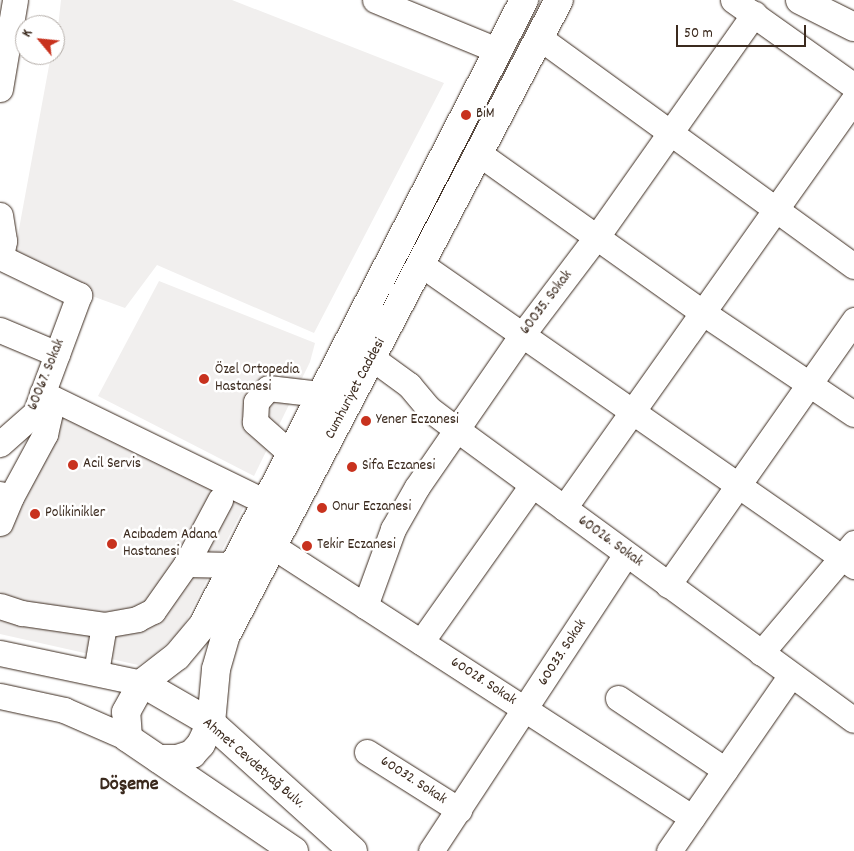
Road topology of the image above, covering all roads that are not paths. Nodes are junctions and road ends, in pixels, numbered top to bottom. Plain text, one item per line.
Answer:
1 (15, 0) edge
2 (524, 0) edge
3 (559, 0) edge
4 (732, 0) edge
5 (800, 0) edge
6 (378, 1) edge
7 (754, 14) junction
8 (854, 27) edge
9 (540, 38) junction
10 (497, 50) junction
11 (854, 86) edge
12 (0, 89) edge
13 (854, 99) edge
14 (670, 133) junction
15 (481, 154) junction
16 (774, 208) junction
17 (0, 215) edge
18 (598, 235) junction
19 (1, 257) edge
20 (422, 265) junction
21 (854, 266) edge
22 (702, 312) junction
23 (854, 320) edge
24 (0, 330) edge
25 (522, 335) junction
26 (57, 354) junction
27 (372, 358) junction
28 (810, 383) junction
29 (320, 394) junction
30 (48, 396) junction
31 (632, 411) junction
32 (854, 414) edge
33 (459, 431) junction
34 (0, 444) edge
35 (290, 454) junction
36 (532, 485) junction
37 (738, 486) junction
38 (6, 496) edge
39 (220, 500) dead end
40 (265, 502) junction
41 (564, 508) junction
42 (0, 523) edge
43 (274, 547) junction
44 (626, 554) junction
45 (850, 556) edge
46 (186, 564) junction
47 (233, 565) junction
48 (668, 585) junction
49 (0, 606) edge
50 (365, 606) junction
51 (104, 625) junction
52 (421, 642) junction
53 (0, 653) edge
54 (761, 653) junction
55 (96, 672) junction
56 (791, 675) junction
57 (142, 683) junction
58 (0, 696) edge
59 (618, 698) dead end
60 (526, 710) junction
61 (854, 720) edge
62 (211, 723) junction
63 (128, 738) junction
64 (367, 752) dead end
65 (159, 760) junction
66 (725, 770) junction
67 (458, 810) junction
68 (692, 818) junction
69 (294, 851) edge
70 (353, 851) edge
71 (431, 851) edge
72 (670, 851) edge

1 - 12 street
2 - 10 main road, Cumhuriyet Caddesi
3 - 9 main road, Cumhuriyet Caddesi
4 - 7 street
5 - 8 main road
6 - 10 street
7 - 11 street
7 - 14 street, 60035. Sokak
9 - 14 street
9 - 15 main road, Cumhuriyet Caddesi
10 - 29 main road, Cumhuriyet Caddesi
13 - 16 street
14 - 16 street
14 - 18 street, 60035. Sokak
15 - 18 street
15 - 20 main road, Cumhuriyet Caddesi
16 - 21 street
16 - 22 street
17 - 19 street
18 - 22 street
18 - 25 street, 60035. Sokak
19 - 26 street, 60067. Sokak
20 - 25 street
20 - 27 main road, Cumhuriyet Caddesi
22 - 28 street
22 - 31 street
23 - 28 street
24 - 26 street
25 - 31 street
25 - 33 street, 60035. Sokak
26 - 30 street, 60067. Sokak
27 - 33 street, 60026. Sokak
27 - 43 main road, Cumhuriyet Caddesi
28 - 32 street
28 - 37 street
29 - 35 main road, Cumhuriyet Caddesi
29 - 35 street
30 - 34 street, 60067. Sokak
30 - 38 street
30 - 40 street
31 - 37 street
31 - 41 street
33 - 36 street, 60026. Sokak
33 - 50 street, 60035. Sokak
35 - 40 main road, Cumhuriyet Caddesi
36 - 41 street, 60026. Sokak
36 - 52 street
37 - 45 street
37 - 48 street
38 - 42 street
39 - 46 street
40 - 47 main road, Cumhuriyet Caddesi
41 - 44 street, 60026. Sokak
43 - 50 street, 60028. Sokak
43 - 62 main road, Cumhuriyet Caddesi
44 - 48 street, 60026. Sokak
44 - 60 street, 60033. Sokak
45 - 54 street
46 - 47 street
46 - 51 street
47 - 57 main road, Cumhuriyet Caddesi
48 - 54 street, 60026. Sokak
49 - 51 street
50 - 52 street, 60028. Sokak
51 - 55 street
52 - 60 street, 60028. Sokak
53 - 55 street, Ahmet Cevdetyağ Bulv.
54 - 56 street, 60026. Sokak
55 - 57 street, Ahmet Cevdetyağ Bulv.
56 - 61 street, 60026. Sokak
56 - 66 street
57 - 62 main road, Ahmet Cevdetyağ Bulv.
57 - 63 main road, Cumhuriyet Caddesi
58 - 63 street
59 - 66 street
60 - 67 street, 60033. Sokak
60 - 68 street, 60028. Sokak
62 - 65 main road, Cumhuriyet Caddesi
62 - 70 main road, Ahmet Cevdetyağ Bulv.
63 - 65 main road
64 - 67 street, 60032. Sokak
65 - 69 main road
66 - 68 street
67 - 71 street, 60033. Sokak
68 - 72 street

